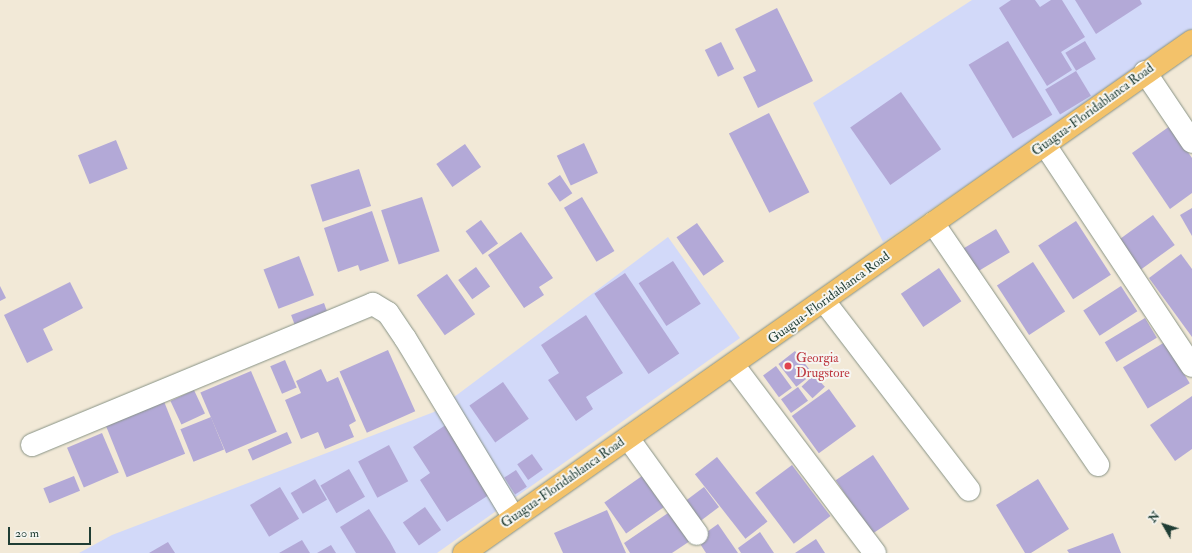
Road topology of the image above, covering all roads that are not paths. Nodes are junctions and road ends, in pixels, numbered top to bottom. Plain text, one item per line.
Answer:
1 (1192, 41) edge
2 (1145, 72) junction
3 (1192, 142) edge
4 (1045, 144) junction
5 (933, 223) junction
6 (824, 301) junction
7 (734, 366) junction
8 (1192, 366) edge
9 (628, 438) junction
10 (32, 445) dead end
11 (1098, 465) dead end
12 (969, 490) dead end
13 (514, 518) junction
14 (697, 534) dead end
15 (464, 553) edge
16 (875, 553) edge

1 - 2 main road, Guagua-Floridablanca Road
2 - 3 street
2 - 4 main road, Guagua-Floridablanca Road
4 - 5 main road, Guagua-Floridablanca Road
4 - 8 street
5 - 6 main road, Guagua-Floridablanca Road
5 - 11 street
6 - 7 main road, Guagua-Floridablanca Road
6 - 12 street
7 - 9 main road, Guagua-Floridablanca Road
7 - 16 street
9 - 13 main road, Guagua-Floridablanca Road
9 - 14 street
10 - 13 street
13 - 15 main road, Guagua-Floridablanca Road

